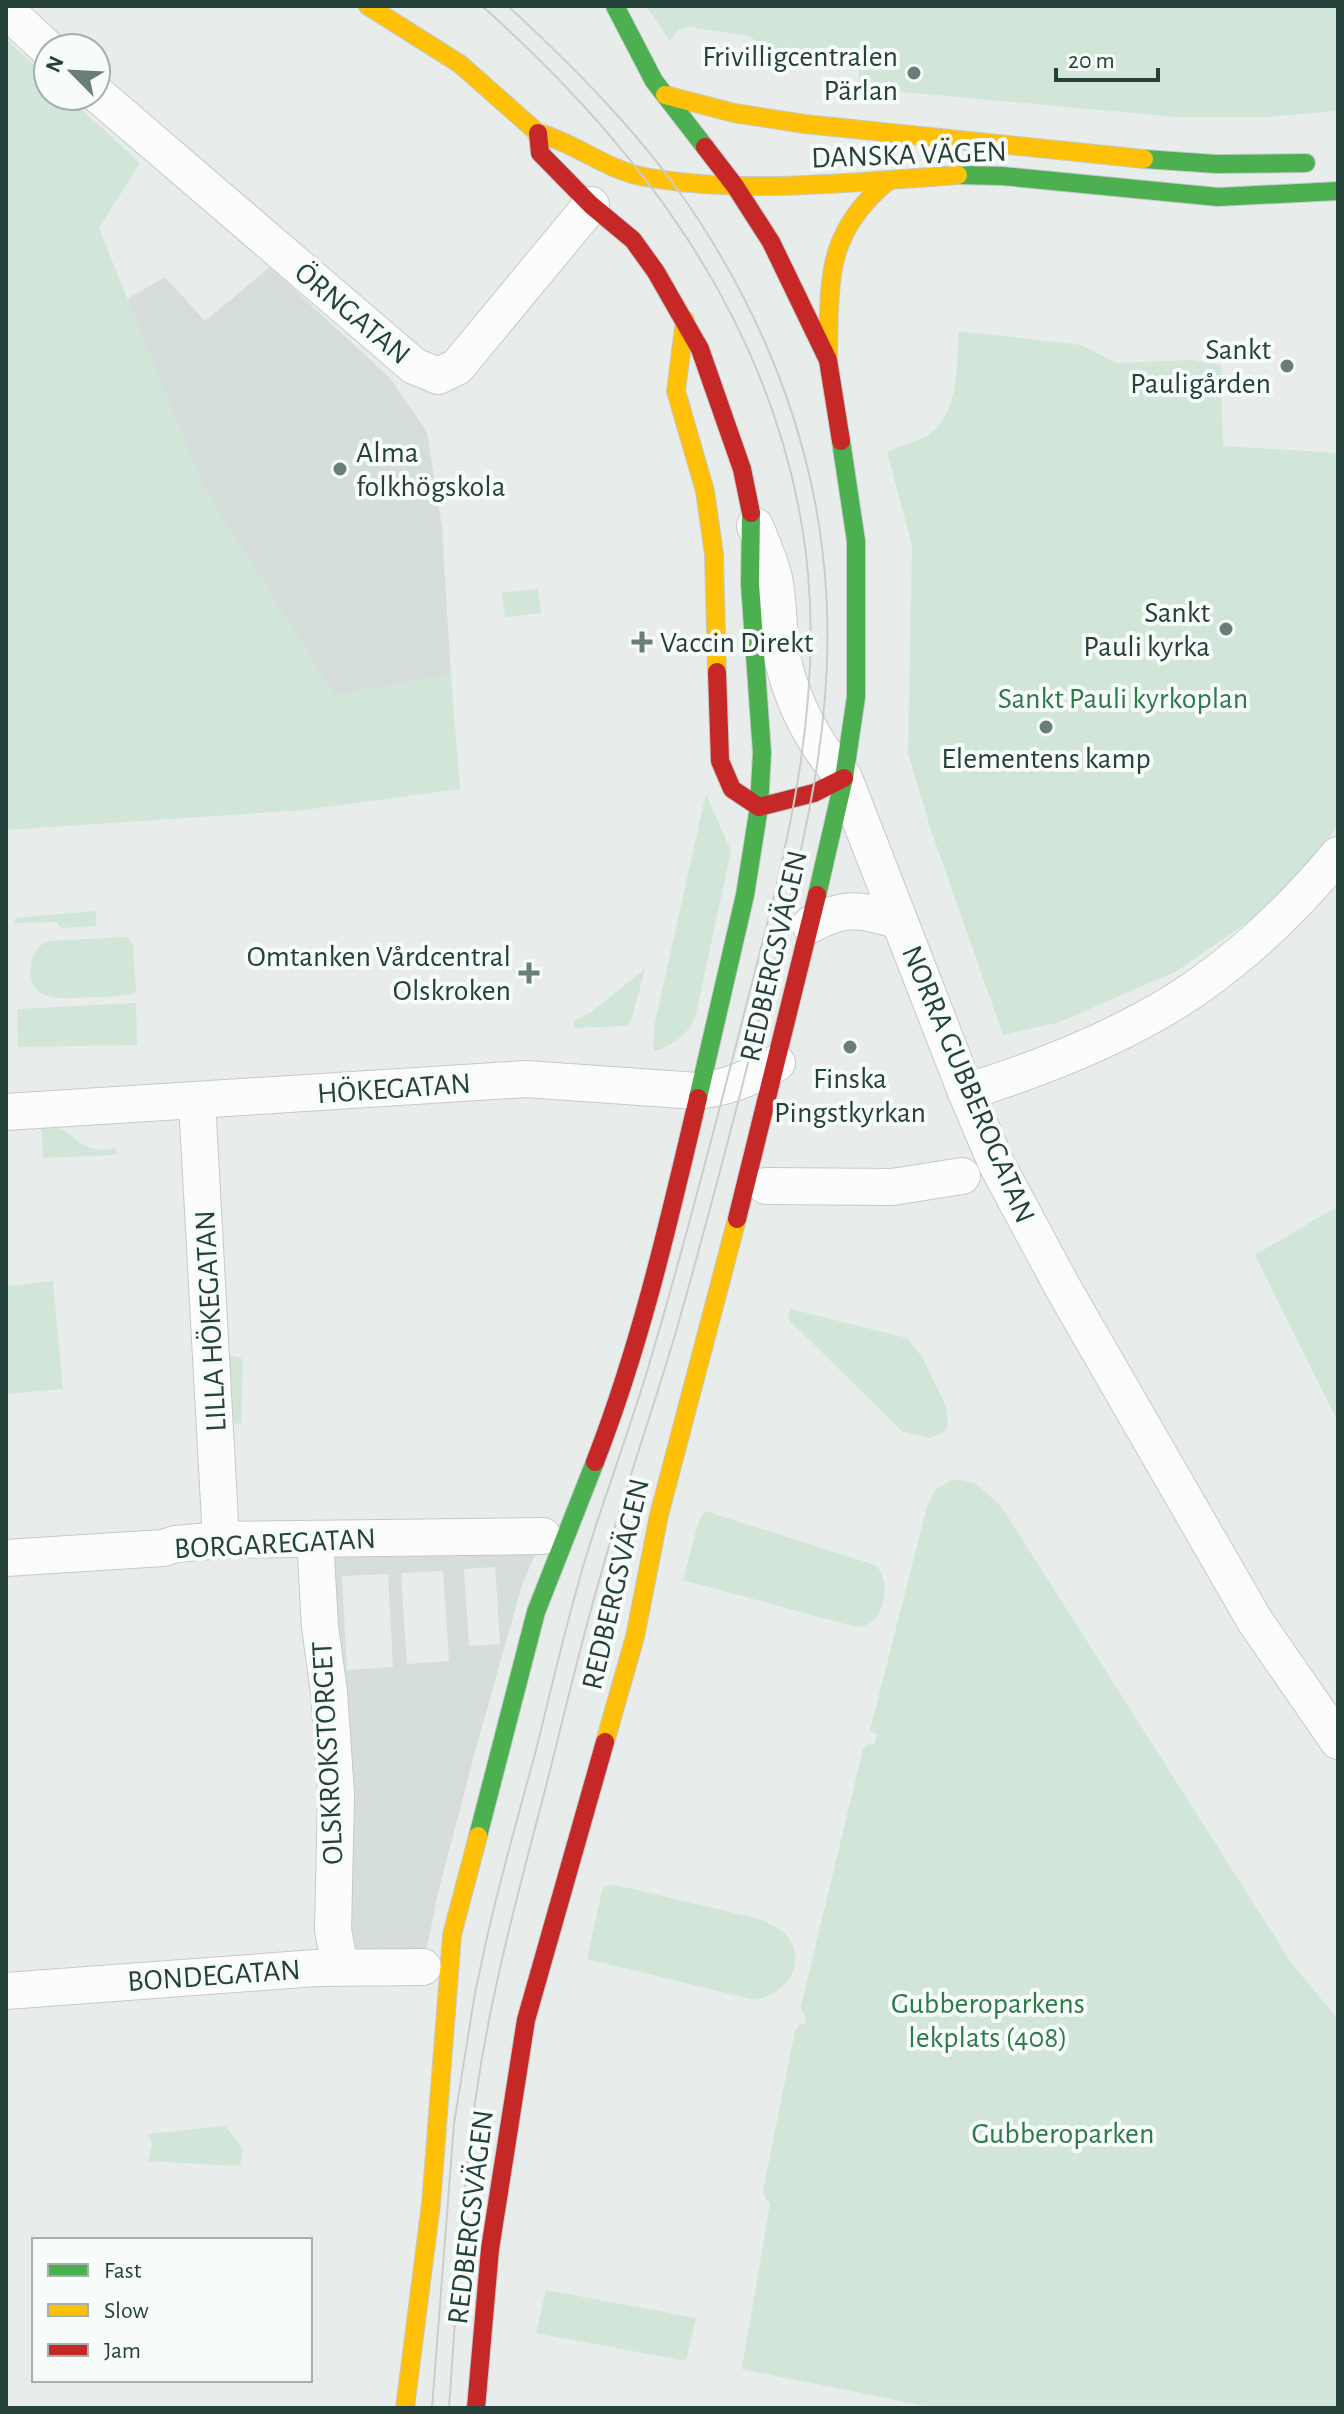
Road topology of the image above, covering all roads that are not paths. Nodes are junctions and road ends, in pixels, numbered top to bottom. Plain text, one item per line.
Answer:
1 (368, 6) edge
2 (615, 6) edge
3 (6, 10) edge
4 (32, 34) edge
5 (665, 95) junction
6 (112, 107) edge
7 (853, 130) junction
8 (538, 133) junction
9 (772, 138) dead end
10 (719, 153) junction
11 (1318, 163) dead end
12 (678, 181) junction
13 (888, 181) junction
14 (735, 186) junction
15 (1338, 191) edge
16 (662, 198) dead end
17 (591, 205) junction
18 (649, 229) dead end
19 (656, 272) junction
20 (685, 320) junction
21 (828, 360) junction
22 (752, 518) junction
23 (844, 778) junction
24 (759, 807) junction
25 (1338, 855) edge
26 (899, 921) junction
27 (810, 925) junction
28 (777, 1063) junction
29 (697, 1091) junction
30 (966, 1092) junction
31 (197, 1101) junction
32 (6, 1112) edge
33 (962, 1176) dead end
34 (766, 1186) dead end
35 (543, 1536) dead end
36 (315, 1539) junction
37 (221, 1540) junction
38 (6, 1558) edge
39 (1338, 1741) edge
40 (423, 1967) dead end
41 (328, 1968) junction
42 (6, 1991) edge
43 (405, 2408) edge
44 (476, 2408) edge

1 - 8 street
2 - 5 street, REDBERGSVÄGEN
3 - 4 street
5 - 7 street, DANSKA VÄGEN
5 - 10 street, REDBERGSVÄGEN
6 - 17 street, ÖRNGATAN
7 - 9 street
7 - 11 street, DANSKA VÄGEN
8 - 12 street, DANSKA VÄGEN
8 - 17 street, REDBERGSVÄGEN
10 - 12 street
10 - 14 street, REDBERGSVÄGEN
12 - 14 street, DANSKA VÄGEN
12 - 16 street
13 - 14 street, DANSKA VÄGEN
13 - 15 street, DANSKA VÄGEN
13 - 21 street
14 - 21 street, REDBERGSVÄGEN
17 - 19 street, REDBERGSVÄGEN
18 - 19 street
19 - 20 street, REDBERGSVÄGEN
20 - 22 street, REDBERGSVÄGEN
20 - 24 street, REDBERGSVÄGEN
21 - 23 street, REDBERGSVÄGEN
22 - 23 street, NORRA GUBBEROGATAN
22 - 24 street, REDBERGSVÄGEN
23 - 24 street, REDBERGSVÄGEN
23 - 26 street, NORRA GUBBEROGATAN
23 - 27 street, REDBERGSVÄGEN
24 - 29 street, REDBERGSVÄGEN
25 - 30 street
26 - 27 street
26 - 30 street, NORRA GUBBEROGATAN
27 - 28 street, REDBERGSVÄGEN
28 - 29 street, HÖKEGATAN
28 - 44 street, REDBERGSVÄGEN
29 - 31 street, HÖKEGATAN
29 - 43 street, REDBERGSVÄGEN
30 - 39 street, NORRA GUBBEROGATAN
31 - 32 street, HÖKEGATAN
31 - 37 street, LILLA HÖKEGATAN
33 - 34 street
35 - 36 street, BORGAREGATAN
36 - 37 street, BORGAREGATAN
36 - 41 street, OLSKROKSTORGET
37 - 38 street, BORGAREGATAN
40 - 41 street, BONDEGATAN
41 - 42 street, BONDEGATAN

